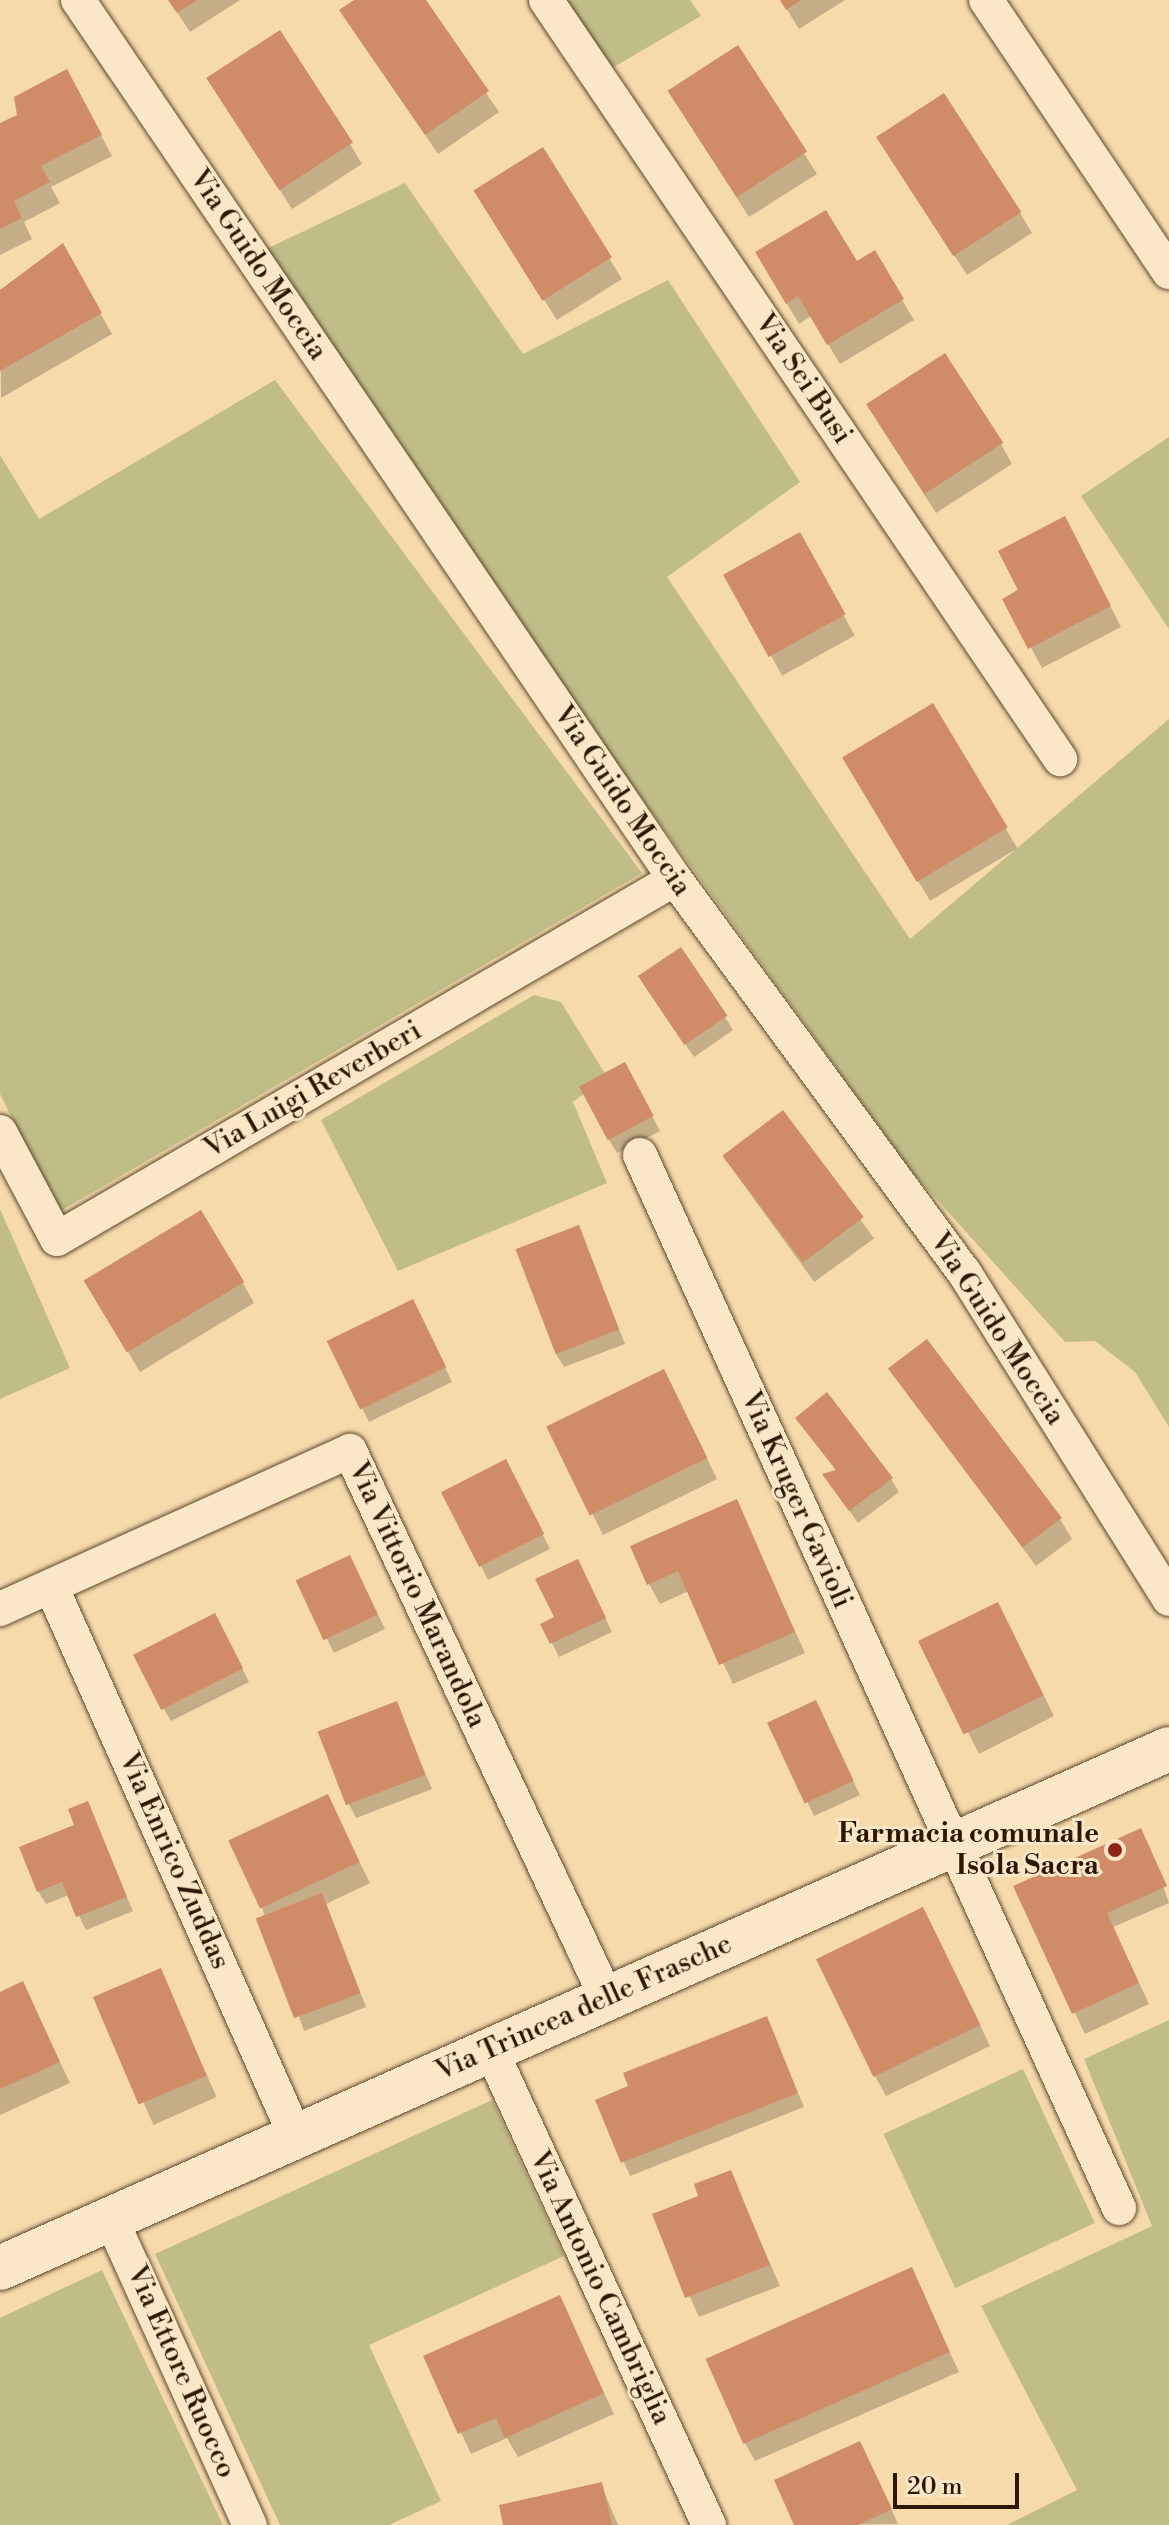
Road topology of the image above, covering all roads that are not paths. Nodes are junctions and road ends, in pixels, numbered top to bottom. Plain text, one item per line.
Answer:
1 (78, 0) edge
2 (546, 0) edge
3 (986, 0) edge
4 (1169, 272) edge
5 (1060, 759) dead end
6 (675, 879) junction
7 (0, 1132) edge
8 (640, 1155) dead end
9 (51, 1586) junction
10 (1169, 1599) edge
11 (0, 1609) edge
12 (1169, 1749) edge
13 (952, 1845) junction
14 (607, 1999) junction
15 (491, 2050) junction
16 (296, 2137) junction
17 (1119, 2208) dead end
18 (111, 2219) junction
19 (0, 2268) edge
20 (250, 2525) edge
21 (709, 2525) edge

1 - 6 street, Via Guido Moccia
2 - 5 street, Via Sei Busi
3 - 4 street
6 - 7 street, Via Luigi Reverberi
6 - 10 street, Via Guido Moccia
8 - 13 street, Via Kruger Gavioli
9 - 11 street, Via Vittorio Marandola
9 - 14 street, Via Vittorio Marandola
9 - 16 street, Via Enrico Zuddas
12 - 13 street, Via Trincea delle Frasche
13 - 14 street, Via Trincea delle Frasche
13 - 17 street, Via Kruger Gavioli
14 - 15 street, Via Trincea delle Frasche
15 - 16 street, Via Trincea delle Frasche
15 - 21 street, Via Antonio Cambriglia
16 - 18 street, Via Trincea delle Frasche
18 - 19 street, Via Trincea delle Frasche
18 - 20 street, Via Ettore Ruocco

